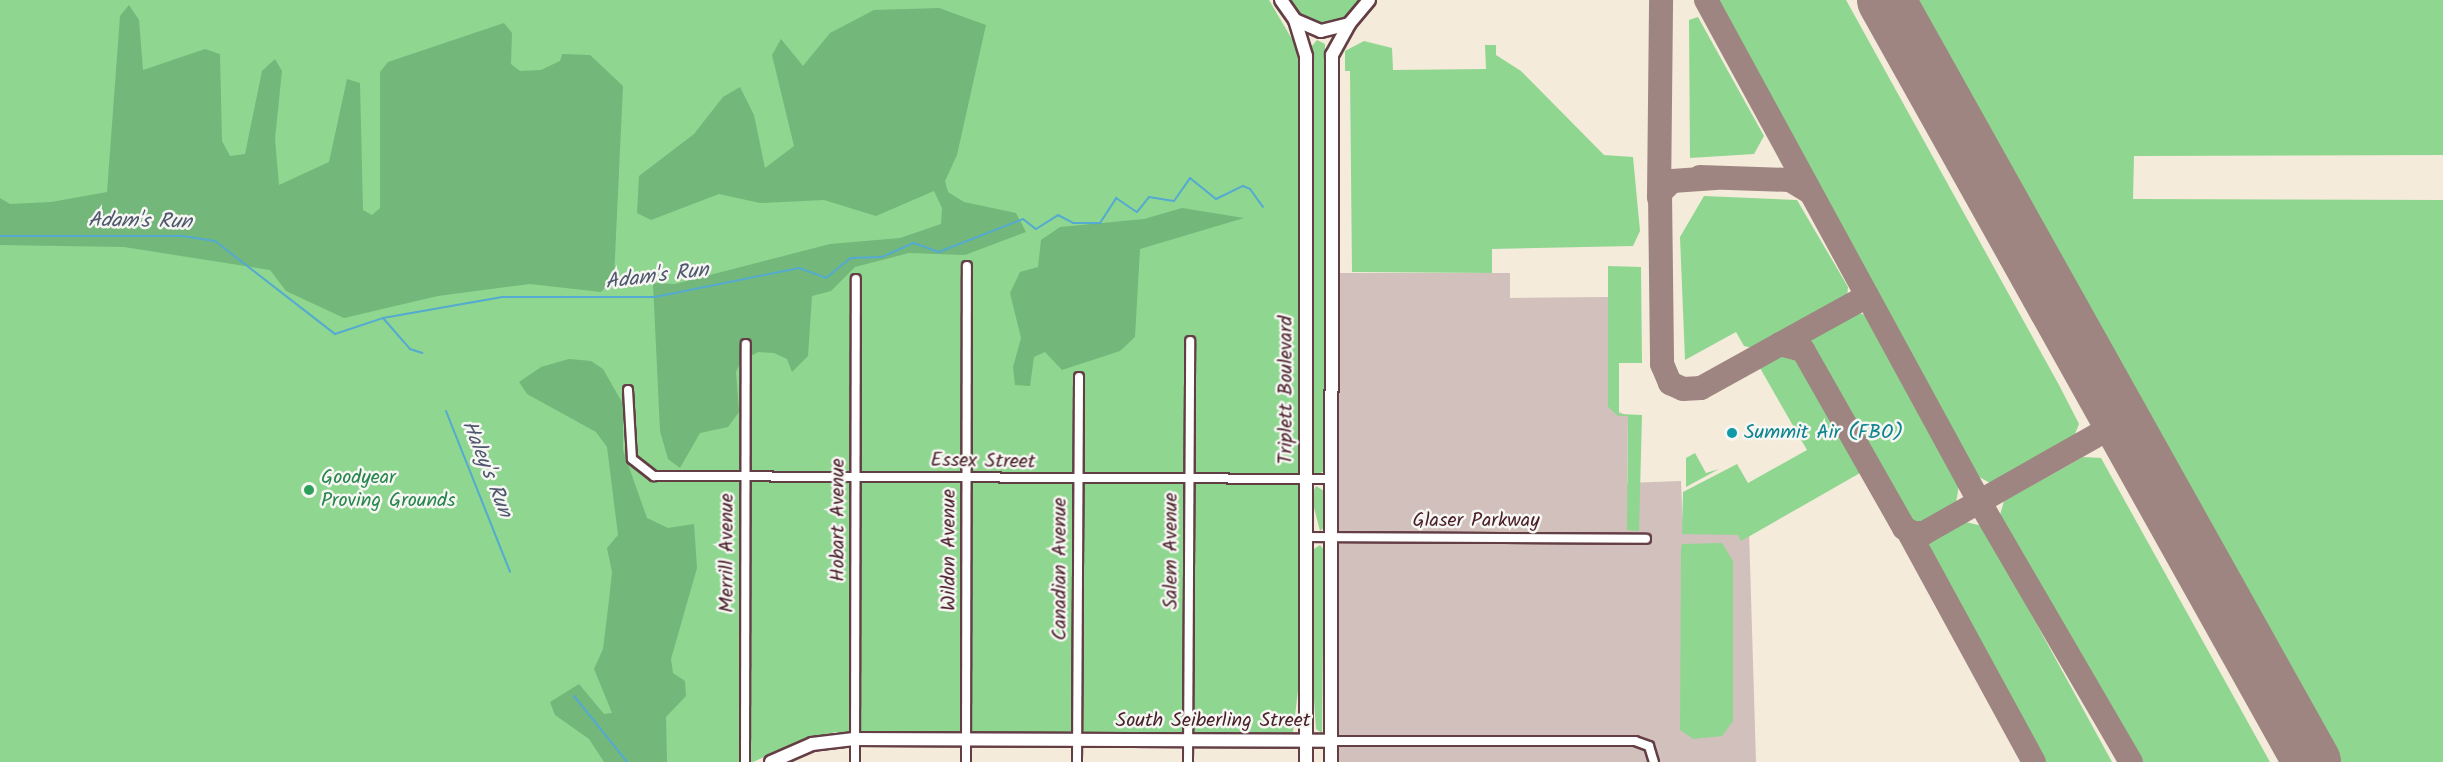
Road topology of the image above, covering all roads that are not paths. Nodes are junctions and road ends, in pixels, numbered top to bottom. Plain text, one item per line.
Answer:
1 (1281, 0) edge
2 (1369, 0) edge
3 (1295, 20) junction
4 (1349, 24) junction
5 (967, 266) dead end
6 (856, 279) dead end
7 (1190, 341) dead end
8 (746, 344) dead end
9 (1078, 377) dead end
10 (628, 390) dead end
11 (744, 476) junction
12 (856, 479) junction
13 (966, 479) junction
14 (1306, 479) junction
15 (1331, 479) junction
16 (1078, 480) junction
17 (1190, 480) junction
18 (1306, 537) junction
19 (1331, 537) junction
20 (1646, 539) dead end
21 (854, 739) junction
22 (966, 740) junction
23 (1077, 740) junction
24 (1189, 740) junction
25 (1306, 740) junction
26 (1331, 741) junction
27 (1654, 758) edge
28 (745, 762) edge
29 (771, 762) edge
30 (855, 762) edge
31 (966, 762) edge
32 (1077, 762) edge
33 (1188, 762) edge
34 (1306, 762) edge
35 (1331, 762) edge

1 - 3 main road, Triplett Boulevard
2 - 4 main road
3 - 4 main road
3 - 14 main road, Triplett Boulevard
4 - 15 main road
5 - 13 street, Wildon Avenue
6 - 12 street, Hobart Avenue
7 - 17 street, Salem Avenue
8 - 11 street, Merrill Avenue
9 - 16 street, Canadian Avenue
10 - 11 street, Essex Street
11 - 12 street, Essex Street
11 - 28 street, Merrill Avenue
12 - 13 street, Essex Street
12 - 21 street, Hobart Avenue
13 - 16 street, Essex Street
13 - 22 street, Wildon Avenue
14 - 15 street, Essex Street
14 - 17 street, Essex Street
14 - 18 main road, Triplett Boulevard
15 - 19 main road
16 - 17 street, Essex Street
16 - 23 street, Canadian Avenue
17 - 24 street, Salem Avenue
18 - 19 street, Glaser Parkway
18 - 25 main road, Triplett Boulevard
19 - 20 street, Glaser Parkway
19 - 26 main road
21 - 22 main road, South Seiberling Street
21 - 29 main road, South Seiberling Street
21 - 30 street, Hobart Avenue
22 - 23 main road, South Seiberling Street
22 - 31 street, Wildon Avenue
23 - 24 main road, South Seiberling Street
23 - 32 street, Canadian Avenue
24 - 25 main road, South Seiberling Street
24 - 33 street, Salem Avenue
25 - 26 main road, South Seiberling Street
25 - 34 main road, Triplett Boulevard
26 - 27 street, South Seiberling Street
26 - 35 main road

